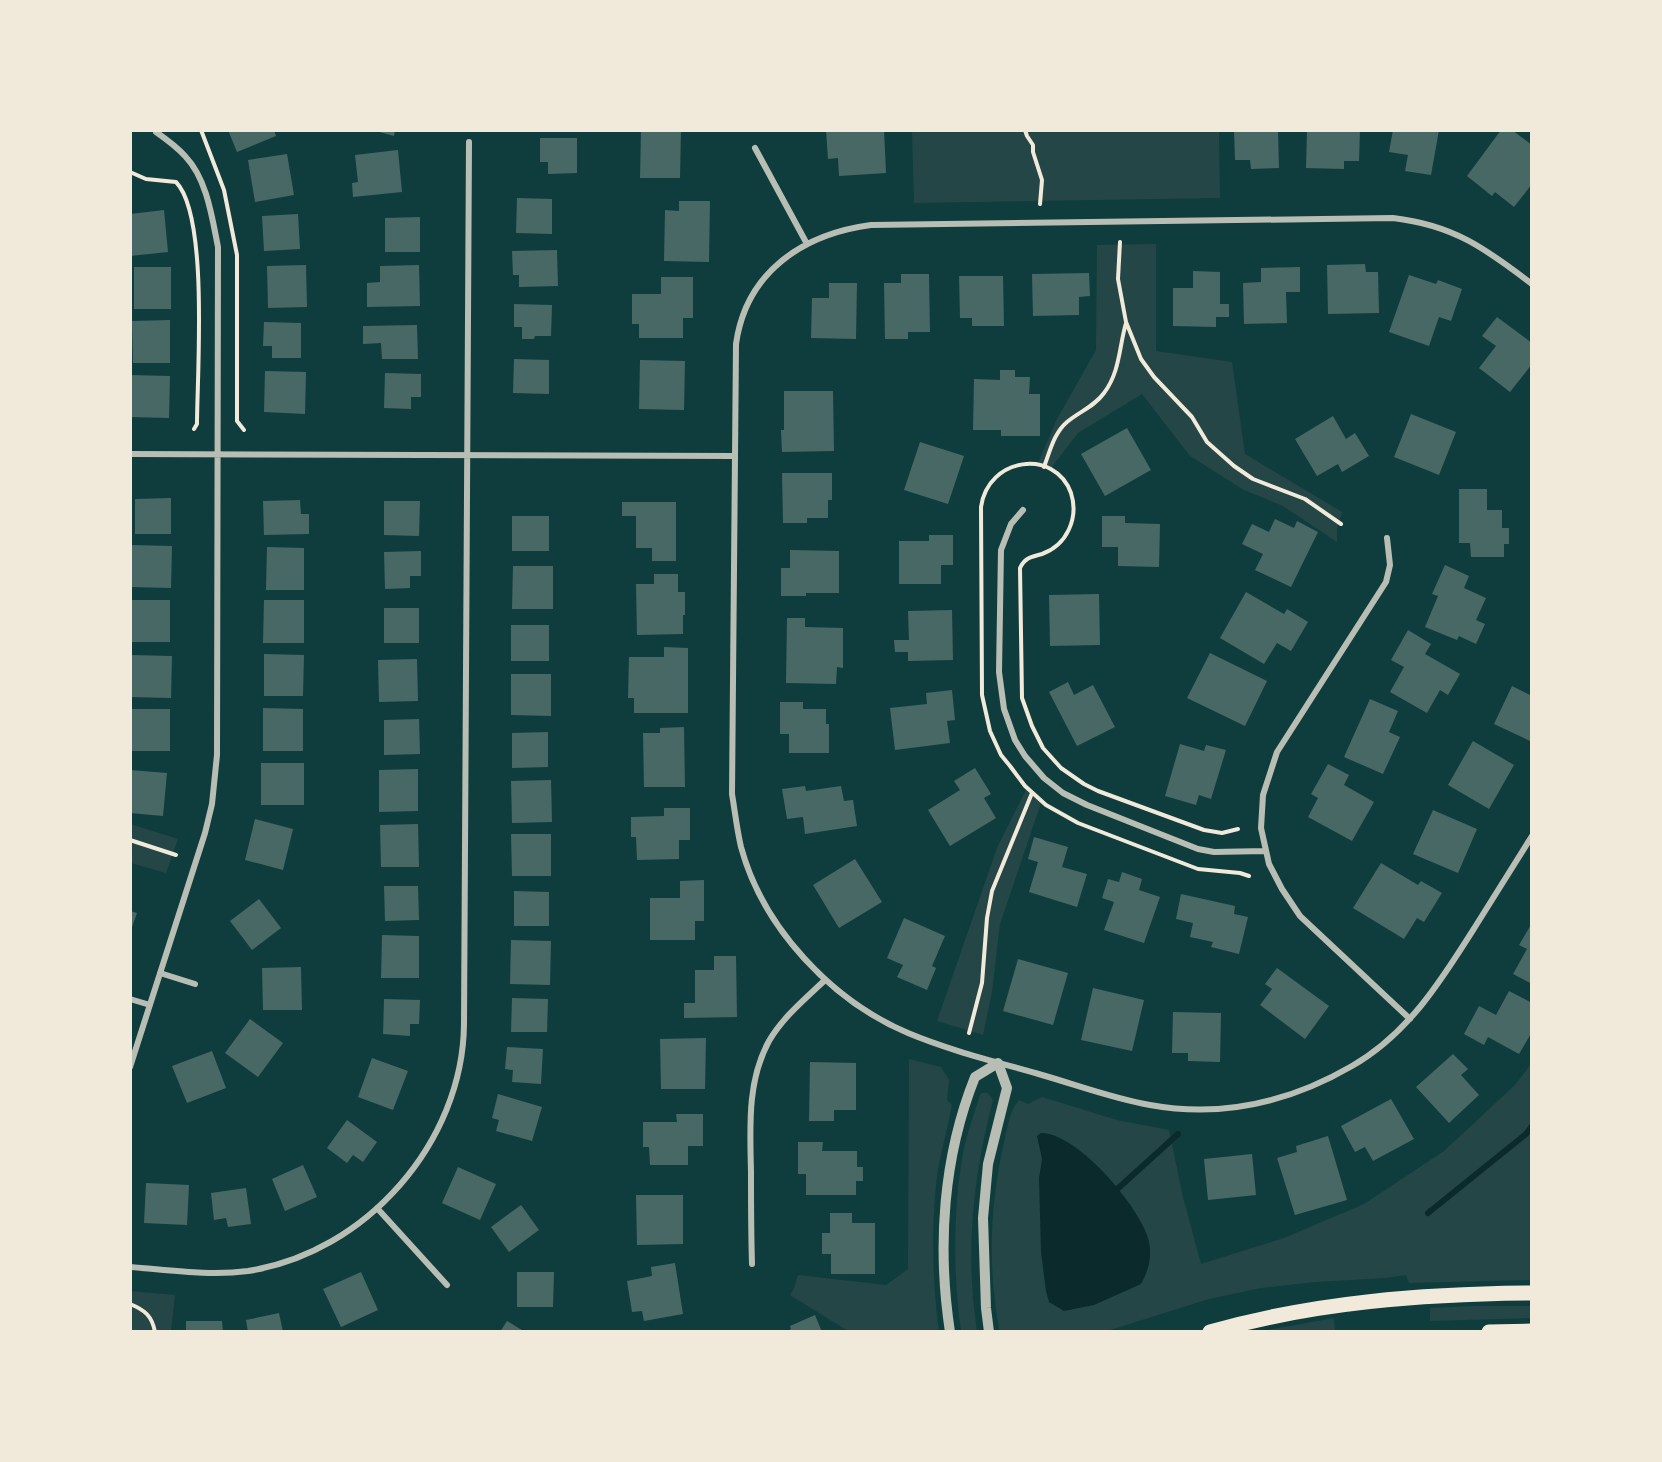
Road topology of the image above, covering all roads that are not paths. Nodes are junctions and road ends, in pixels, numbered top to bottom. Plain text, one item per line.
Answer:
1 (156, 132) edge
2 (469, 142) dead end
3 (755, 148) dead end
4 (807, 244) junction
5 (1532, 284) edge
6 (130, 454) edge
7 (218, 454) junction
8 (467, 455) junction
9 (734, 456) junction
10 (1023, 510) dead end
11 (1388, 538) dead end
12 (1532, 836) edge
13 (1265, 851) junction
14 (160, 972) junction
15 (825, 980) junction
16 (195, 984) dead end
17 (130, 999) edge
18 (150, 1005) junction
19 (1410, 1020) junction
20 (998, 1063) junction
21 (130, 1067) edge
22 (377, 1208) junction
23 (752, 1264) dead end
24 (130, 1267) edge
25 (447, 1285) dead end
26 (1532, 1293) edge
27 (1532, 1331) edge
28 (950, 1332) edge
29 (989, 1332) edge
30 (1210, 1332) edge
31 (1489, 1332) edge

1 - 7 street
2 - 8 street
3 - 4 street
4 - 5 street
4 - 9 street
6 - 7 street
7 - 8 street
7 - 14 street
8 - 9 street
8 - 22 street
9 - 15 street
10 - 13 street
11 - 13 street
12 - 19 street
13 - 19 street
14 - 16 street
14 - 18 street
15 - 20 street
15 - 23 street
17 - 18 street
18 - 21 street
19 - 20 street
20 - 28 street
20 - 29 street
22 - 24 street
22 - 25 street
26 - 30 main road
27 - 31 main road

